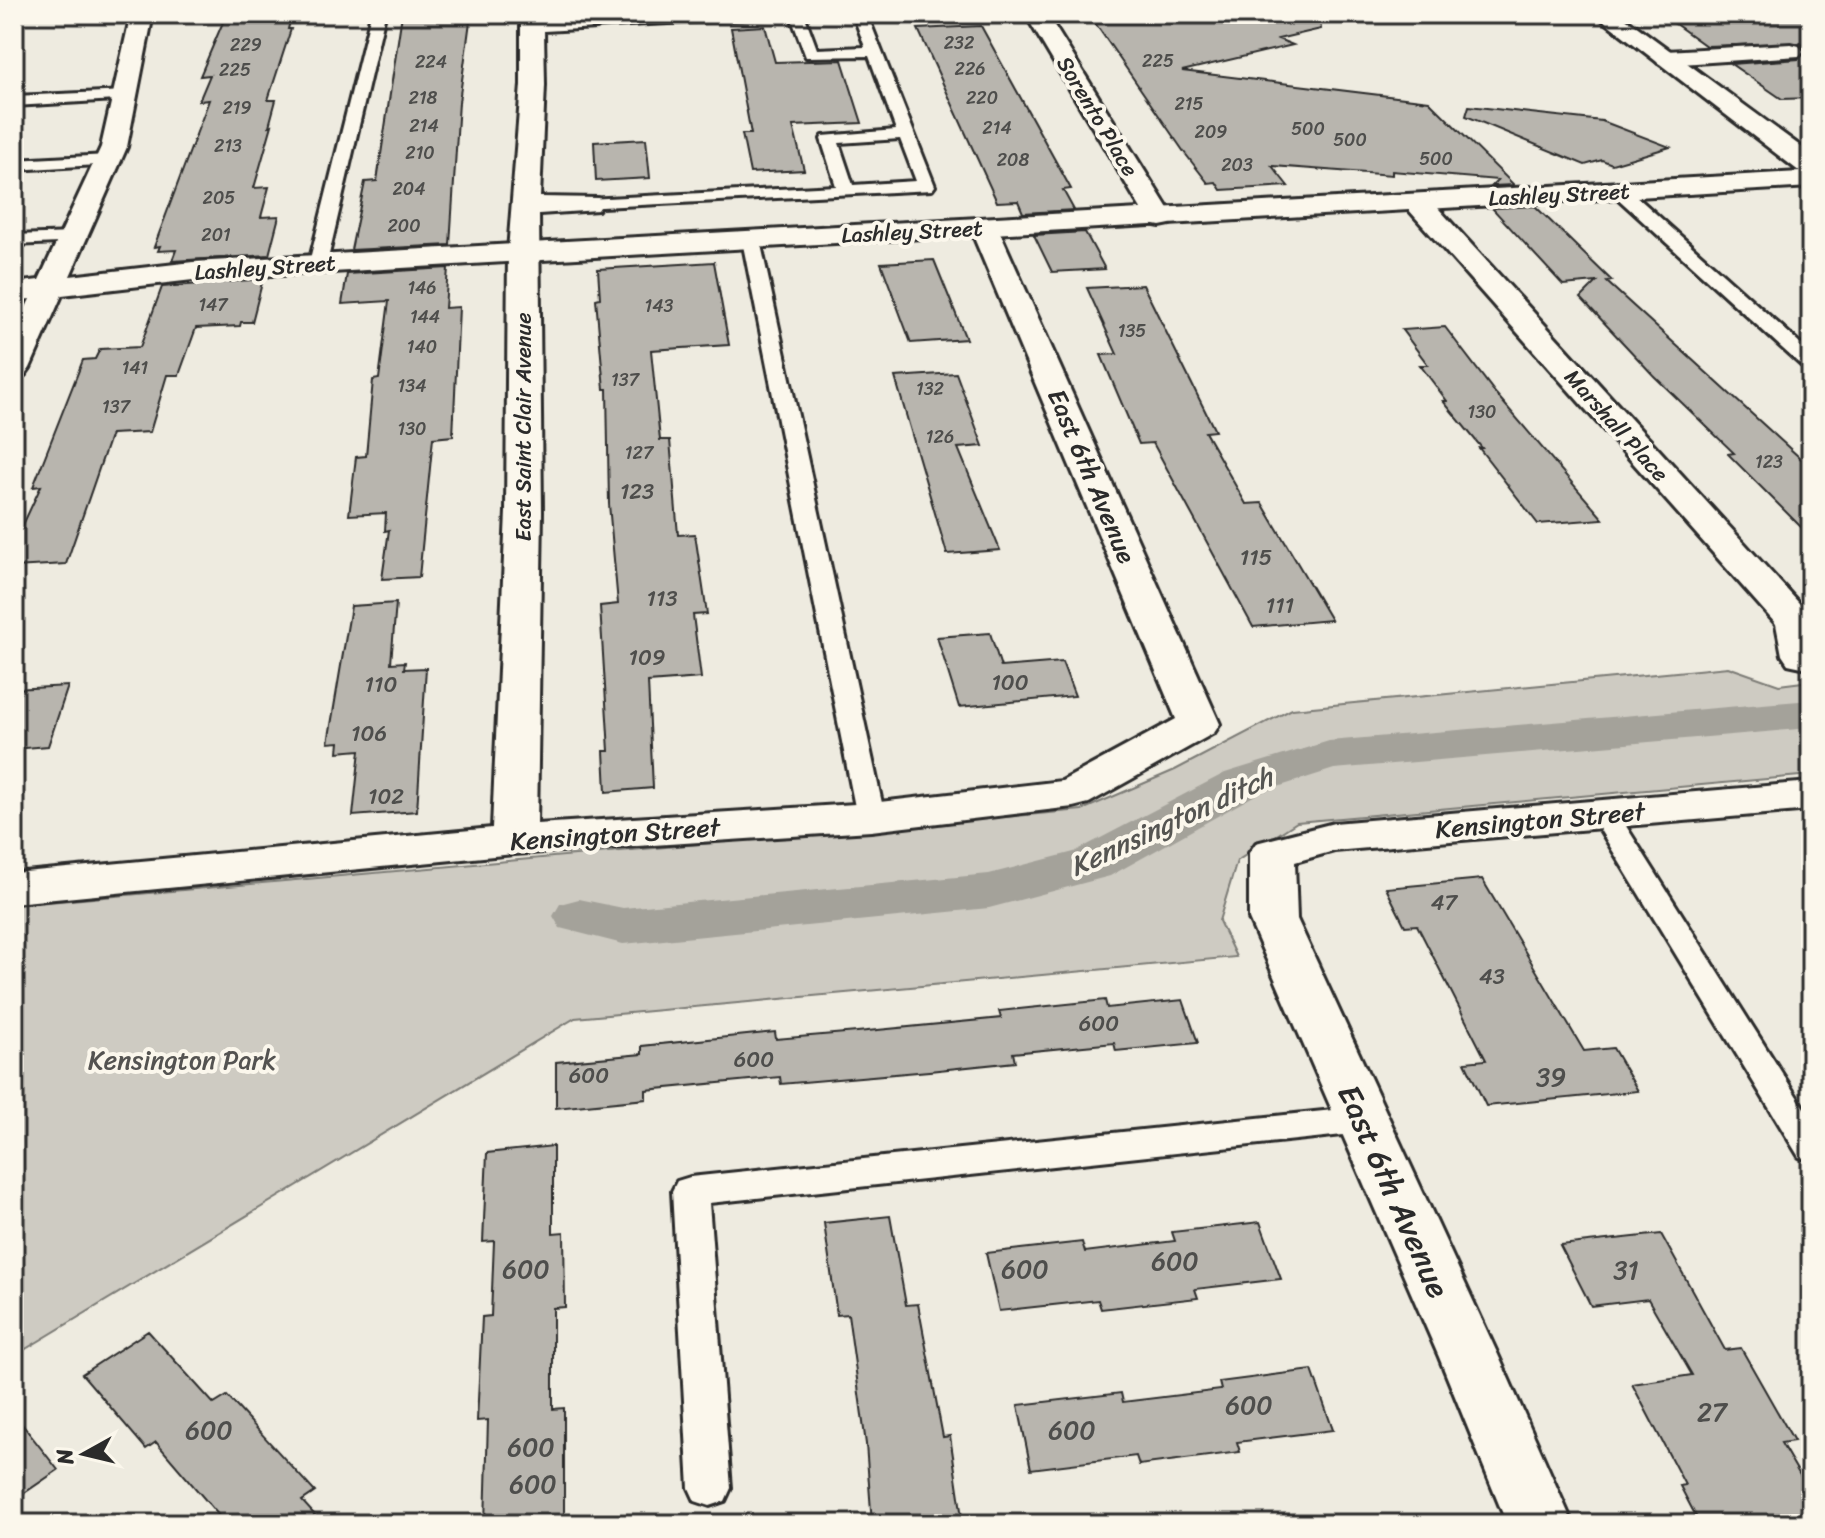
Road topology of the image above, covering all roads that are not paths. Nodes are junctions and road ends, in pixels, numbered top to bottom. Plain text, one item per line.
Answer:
1 (142, 14) edge
2 (378, 14) edge
3 (769, 14) edge
4 (797, 14) edge
5 (860, 14) edge
6 (1036, 14) edge
7 (1606, 14) edge
8 (532, 20) edge
9 (589, 23) joint
10 (874, 51) junction
11 (1791, 51) dead end
12 (1666, 58) junction
13 (127, 96) junction
14 (14, 101) edge
15 (906, 134) junction
16 (108, 160) junction
17 (14, 165) edge
18 (1811, 167) edge
19 (1811, 179) edge
20 (847, 191) junction
21 (1620, 191) junction
22 (1418, 203) junction
23 (588, 204) joint
24 (526, 206) junction
25 (1160, 218) junction
26 (984, 228) junction
27 (74, 238) junction
28 (14, 240) edge
29 (751, 240) junction
30 (523, 251) junction
31 (318, 263) junction
32 (53, 286) junction
33 (14, 292) edge
34 (1811, 364) edge
35 (14, 368) edge
36 (1802, 655) dead end
37 (1199, 724) joint
38 (1811, 796) edge
39 (1605, 815) junction
40 (871, 817) junction
41 (514, 840) junction
42 (1272, 853) joint
43 (14, 888) edge
44 (1362, 1120) junction
45 (1811, 1148) edge
46 (710, 1488) dead end
47 (1540, 1524) edge

1 - 13 street
2 - 31 lane
3 - 9 lane
4 - 10 lane
5 - 10 lane
6 - 25 street, Sorento Place
7 - 12 street
8 - 9 street
8 - 24 street, East Saint Clair Avenue
10 - 15 lane
11 - 12 street
12 - 18 street
13 - 14 lane
13 - 16 street
15 - 20 lane
15 - 20 lane
16 - 17 lane
16 - 27 street
19 - 21 street, Lashley Street
20 - 23 lane
21 - 22 street, Lashley Street
21 - 34 lane
22 - 25 street, Lashley Street
22 - 36 street, Marshall Place
23 - 24 street
24 - 30 street, East Saint Clair Avenue
25 - 26 street, Lashley Street
26 - 29 street, Lashley Street
26 - 37 street, East 6th Avenue
27 - 28 lane
27 - 32 street
29 - 30 street, Lashley Street
29 - 40 lane
30 - 31 street, Lashley Street
30 - 41 street, East Saint Clair Avenue
31 - 32 street, Lashley Street
32 - 33 street, Lashley Street
32 - 35 street
37 - 40 street, Kensington Street
38 - 39 street, Kensington Street
39 - 42 street, Kensington Street
39 - 45 lane
40 - 41 street, Kensington Street
41 - 43 street, Kensington Street
42 - 44 street, East 6th Avenue
44 - 46 lane
44 - 47 street, East 6th Avenue

